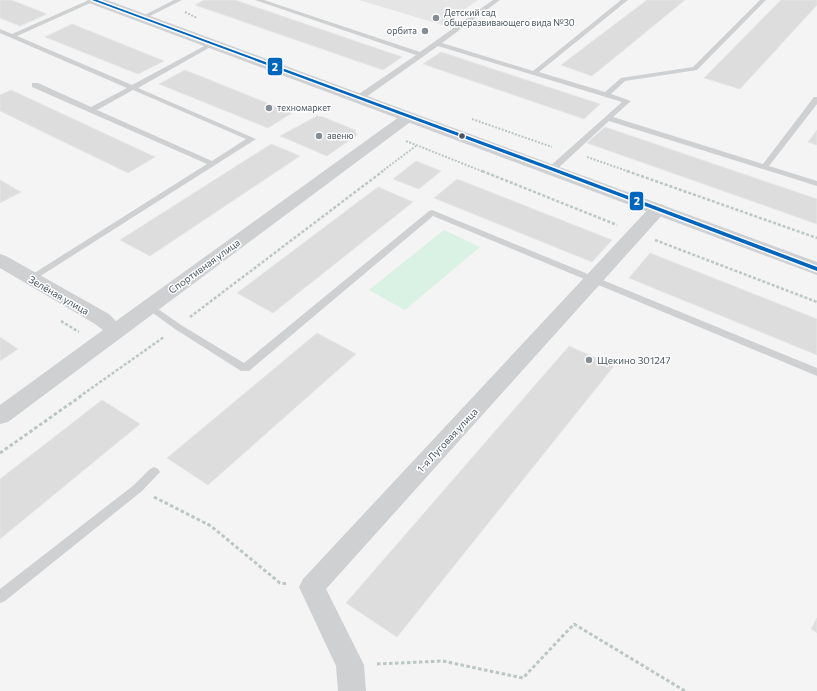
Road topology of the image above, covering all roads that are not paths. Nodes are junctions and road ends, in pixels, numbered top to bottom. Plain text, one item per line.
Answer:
1 (94, 0) edge
2 (179, 0) edge
3 (258, 0) edge
4 (497, 0) edge
5 (625, 0) edge
6 (763, 0) edge
7 (142, 18) junction
8 (0, 31) edge
9 (12, 36) junction
10 (212, 44) junction
11 (437, 44) junction
12 (421, 54) junction
13 (534, 73) junction
14 (35, 85) dead end
15 (132, 88) junction
16 (606, 95) junction
17 (359, 98) junction
18 (817, 99) edge
19 (92, 110) junction
20 (408, 117) junction
21 (608, 118) junction
22 (213, 164) junction
23 (764, 168) junction
24 (552, 169) junction
25 (817, 184) edge
26 (658, 209) junction
27 (0, 260) edge
28 (817, 269) edge
29 (32, 279) junction
30 (594, 280) junction
31 (148, 306) junction
32 (116, 331) junction
33 (817, 372) edge
34 (0, 416) edge
35 (154, 472) dead end
36 (0, 598) edge
37 (352, 691) edge

1 - 7 main road
1 - 9 lane
2 - 7 lane
3 - 12 lane
4 - 11 lane
5 - 13 lane
6 - 16 lane
7 - 10 main road
8 - 9 lane
9 - 15 lane
10 - 15 lane
10 - 17 main road
11 - 12 lane
11 - 13 lane
12 - 17 lane
13 - 16 lane
14 - 19 lane
15 - 19 lane
15 - 22 lane
16 - 21 lane
17 - 20 main road
18 - 23 lane
19 - 22 lane
20 - 24 main road
20 - 31 street, Спортивная улица
21 - 23 lane
21 - 24 lane
22 - 29 lane
23 - 25 lane
24 - 26 main road
26 - 28 main road
26 - 30 street, 1-я Луговая улица
27 - 29 street, Зелёная улица
29 - 32 street, Зелёная улица
30 - 31 lane
30 - 33 lane
30 - 37 street, 1-я Луговая улица
31 - 32 street, Спортивная улица
32 - 34 street, Спортивная улица
35 - 36 lane

